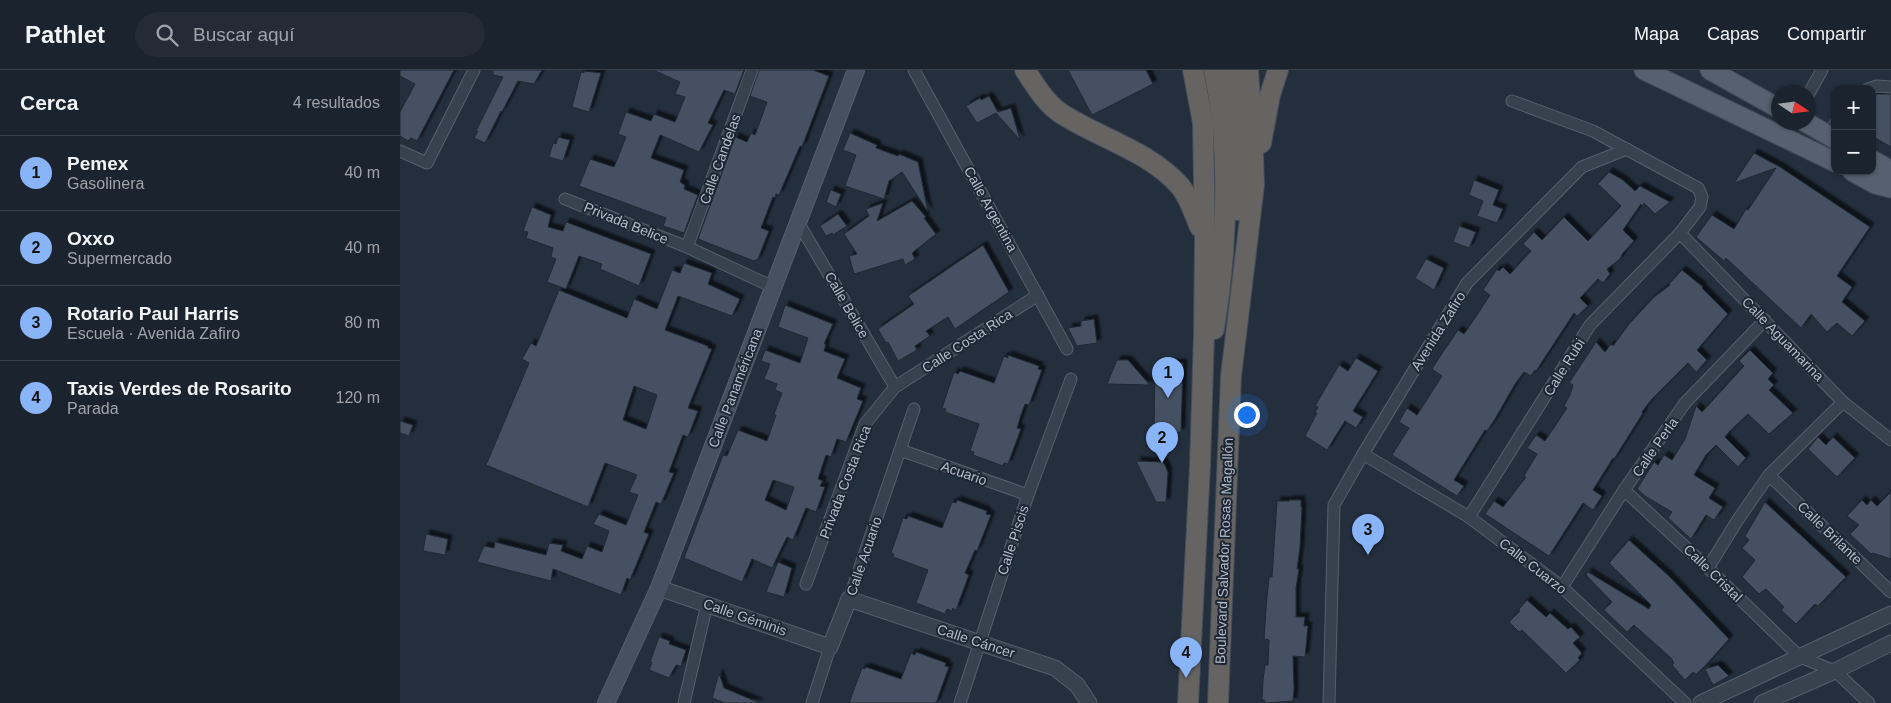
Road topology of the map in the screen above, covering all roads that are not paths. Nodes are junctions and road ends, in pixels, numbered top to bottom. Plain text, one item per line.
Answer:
1 (474, 70) edge
2 (752, 70) edge
3 (856, 70) edge
4 (914, 70) edge
5 (1025, 70) edge
6 (1193, 70) edge
7 (1214, 70) edge
8 (1230, 70) edge
9 (1248, 70) edge
10 (1278, 70) edge
11 (1644, 70) edge
12 (1710, 70) edge
13 (1822, 70) edge
14 (1814, 85) edge
15 (1876, 86) edge
16 (1891, 87) edge
17 (1512, 101) dead end
18 (1771, 104) edge
19 (1816, 126) edge
20 (1831, 132) edge
21 (1627, 150) junction
22 (400, 151) edge
23 (1831, 160) edge
24 (1876, 162) edge
25 (1891, 174) edge
26 (1859, 175) edge
27 (1254, 185) junction
28 (1891, 188) edge
29 (565, 199) dead end
30 (798, 222) junction
31 (1680, 234) junction
32 (1205, 238) junction
33 (687, 247) junction
34 (773, 287) junction
35 (1038, 296) junction
36 (1225, 303) junction
37 (1765, 320) junction
38 (1067, 349) dead end
39 (1231, 376) junction
40 (1071, 379) dead end
41 (1202, 380) junction
42 (895, 387) junction
43 (1843, 402) junction
44 (914, 409) dead end
45 (1891, 440) edge
46 (900, 450) junction
47 (1363, 454) junction
48 (1769, 475) junction
49 (1624, 490) junction
50 (1028, 495) junction
51 (1469, 517) junction
52 (1708, 568) junction
53 (806, 584) dead end
54 (1562, 587) junction
55 (659, 588) junction
56 (1891, 592) edge
57 (849, 599) junction
58 (707, 604) junction
59 (1891, 614) edge
60 (981, 643) junction
61 (1891, 643) edge
62 (830, 647) junction
63 (1800, 657) junction
64 (1835, 671) junction
65 (606, 703) edge
66 (684, 703) edge
67 (812, 703) edge
68 (960, 703) edge
69 (1089, 703) edge
70 (1188, 703) edge
71 (1218, 703) edge
72 (1329, 703) edge
73 (1685, 703) edge
74 (1701, 703) edge
75 (1762, 703) edge
76 (1869, 703) edge

1 - 22 street
2 - 33 street, Calle Candelas
3 - 30 main road, Calle Panaméricana
4 - 35 street, Calle Argentina
5 - 32 highway
6 - 32 highway, Boulevard Salvador Rosas Magallón
7 - 36 highway
8 - 36 highway
9 - 27 highway, Boulevard Salvador Rosas Magallón
10 - 27 highway
11 - 23 main road
12 - 18 main road
13 - 14 street
15 - 16 street
17 - 21 street
19 - 20 main road
21 - 31 street
21 - 47 street, Avenida Zafiro
24 - 25 main road
26 - 28 main road
27 - 39 highway, Boulevard Salvador Rosas Magallón
29 - 33 street, Privada Belice
30 - 34 main road, Calle Panaméricana
30 - 42 street, Calle Belice
31 - 37 street, Calle Aguamarina
31 - 51 street, Calle Rubi
32 - 41 highway, Boulevard Salvador Rosas Magallón
33 - 34 street
34 - 55 main road, Calle Panaméricana
35 - 38 street, Calle Argentina
35 - 42 street, Calle Costa Rica
36 - 39 highway
36 - 41 highway
37 - 43 street, Calle Aguamarina
37 - 49 street, Calle Perla
39 - 71 highway, Boulevard Salvador Rosas Magallón
40 - 50 street, Calle Piscis
41 - 70 highway, Boulevard Salvador Rosas Magallón
42 - 53 street, Privada Costa Rica
43 - 45 street, Calle Aguamarina
43 - 48 street
44 - 46 street, Calle Acuario
46 - 50 street, Acuario
46 - 57 street, Calle Acuario
47 - 51 street, Calle Cuarzo
47 - 72 street, Avenida Zafiro
48 - 52 street
48 - 56 street, Calle Brilante
49 - 52 street, Calle Cristal
49 - 54 street, Calle Perla
50 - 60 street, Calle Piscis
51 - 54 street, Calle Cuarzo
52 - 63 street, Calle Cristal
54 - 73 street, Calle Cuarzo
55 - 58 street, Calle Géminis
55 - 65 main road, Calle Panaméricana
57 - 60 street, Calle Cáncer
57 - 62 street, Calle Acuario
58 - 62 street, Calle Géminis
58 - 66 street
59 - 63 street
60 - 68 street, Calle Piscis
60 - 69 street, Calle Cáncer
61 - 64 street
62 - 67 street, Calle Acuario
63 - 64 street
63 - 74 street
64 - 75 street
64 - 76 street

